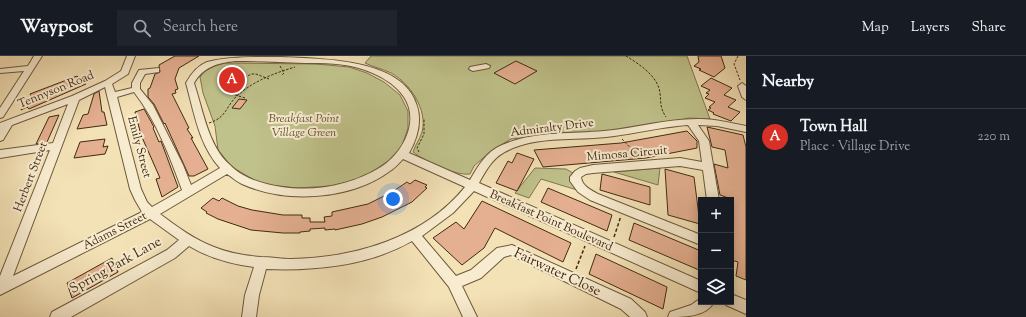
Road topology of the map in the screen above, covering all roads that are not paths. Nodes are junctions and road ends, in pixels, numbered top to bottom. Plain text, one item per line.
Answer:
1 (38, 56) edge
2 (131, 56) edge
3 (363, 56) edge
4 (295, 58) edge
5 (356, 65) junction
6 (487, 67) dead end
7 (30, 68) junction
8 (473, 68) dead end
9 (0, 71) edge
10 (154, 73) dead end
11 (108, 83) junction
12 (742, 86) road end
13 (136, 89) junction
14 (112, 96) junction
15 (746, 96) edge
16 (75, 98) junction
17 (4, 102) edge
18 (0, 115) edge
19 (690, 122) junction
20 (4, 125) edge
21 (746, 129) edge
22 (0, 138) edge
23 (57, 146) junction
24 (0, 154) edge
25 (402, 154) junction
26 (708, 167) junction
27 (227, 169) junction
28 (471, 185) junction
29 (188, 192) junction
30 (713, 197) edge
31 (152, 213) junction
32 (414, 235) junction
33 (188, 239) junction
34 (698, 239) edge
35 (262, 262) junction
36 (454, 283) junction
37 (698, 286) edge
38 (1, 289) edge
39 (734, 301) edge
40 (705, 305) edge
41 (746, 307) edge
42 (57, 317) edge
43 (250, 317) edge
44 (470, 317) edge
45 (640, 317) edge
46 (675, 317) edge

1 - 7 street
2 - 11 street, Tennyson Road
3 - 5 street
4 - 5 street
4 - 27 street
5 - 25 street
6 - 8 street
7 - 9 street
7 - 17 street
10 - 13 street
11 - 14 street, Emily Street
11 - 16 street, Tennyson Road
12 - 15 street
13 - 14 street
13 - 29 street
14 - 31 street, Emily Street
16 - 20 street, Tennyson Road
16 - 23 street, Herbert Street
17 - 18 street
19 - 21 street, Admiralty Drive
19 - 26 street
19 - 28 street, Admiralty Drive
20 - 22 street
23 - 24 street
23 - 38 street, Herbert Street
25 - 27 street
25 - 28 street, Breakfast Point Boulevard
26 - 30 street
26 - 34 street, Mimosa Circuit
27 - 29 street, Adams Street
28 - 32 street, Admiralty Drive
28 - 37 street, Breakfast Point Boulevard
29 - 31 street, Adams Street
31 - 33 street, Admiralty Drive
31 - 38 street, Adams Street
32 - 35 street, Admiralty Drive
32 - 36 street
33 - 35 street, Admiralty Drive
33 - 42 street, Spring Park Lane
35 - 43 street
36 - 44 street
36 - 45 street, Fairwater Close
39 - 41 street
40 - 46 street

